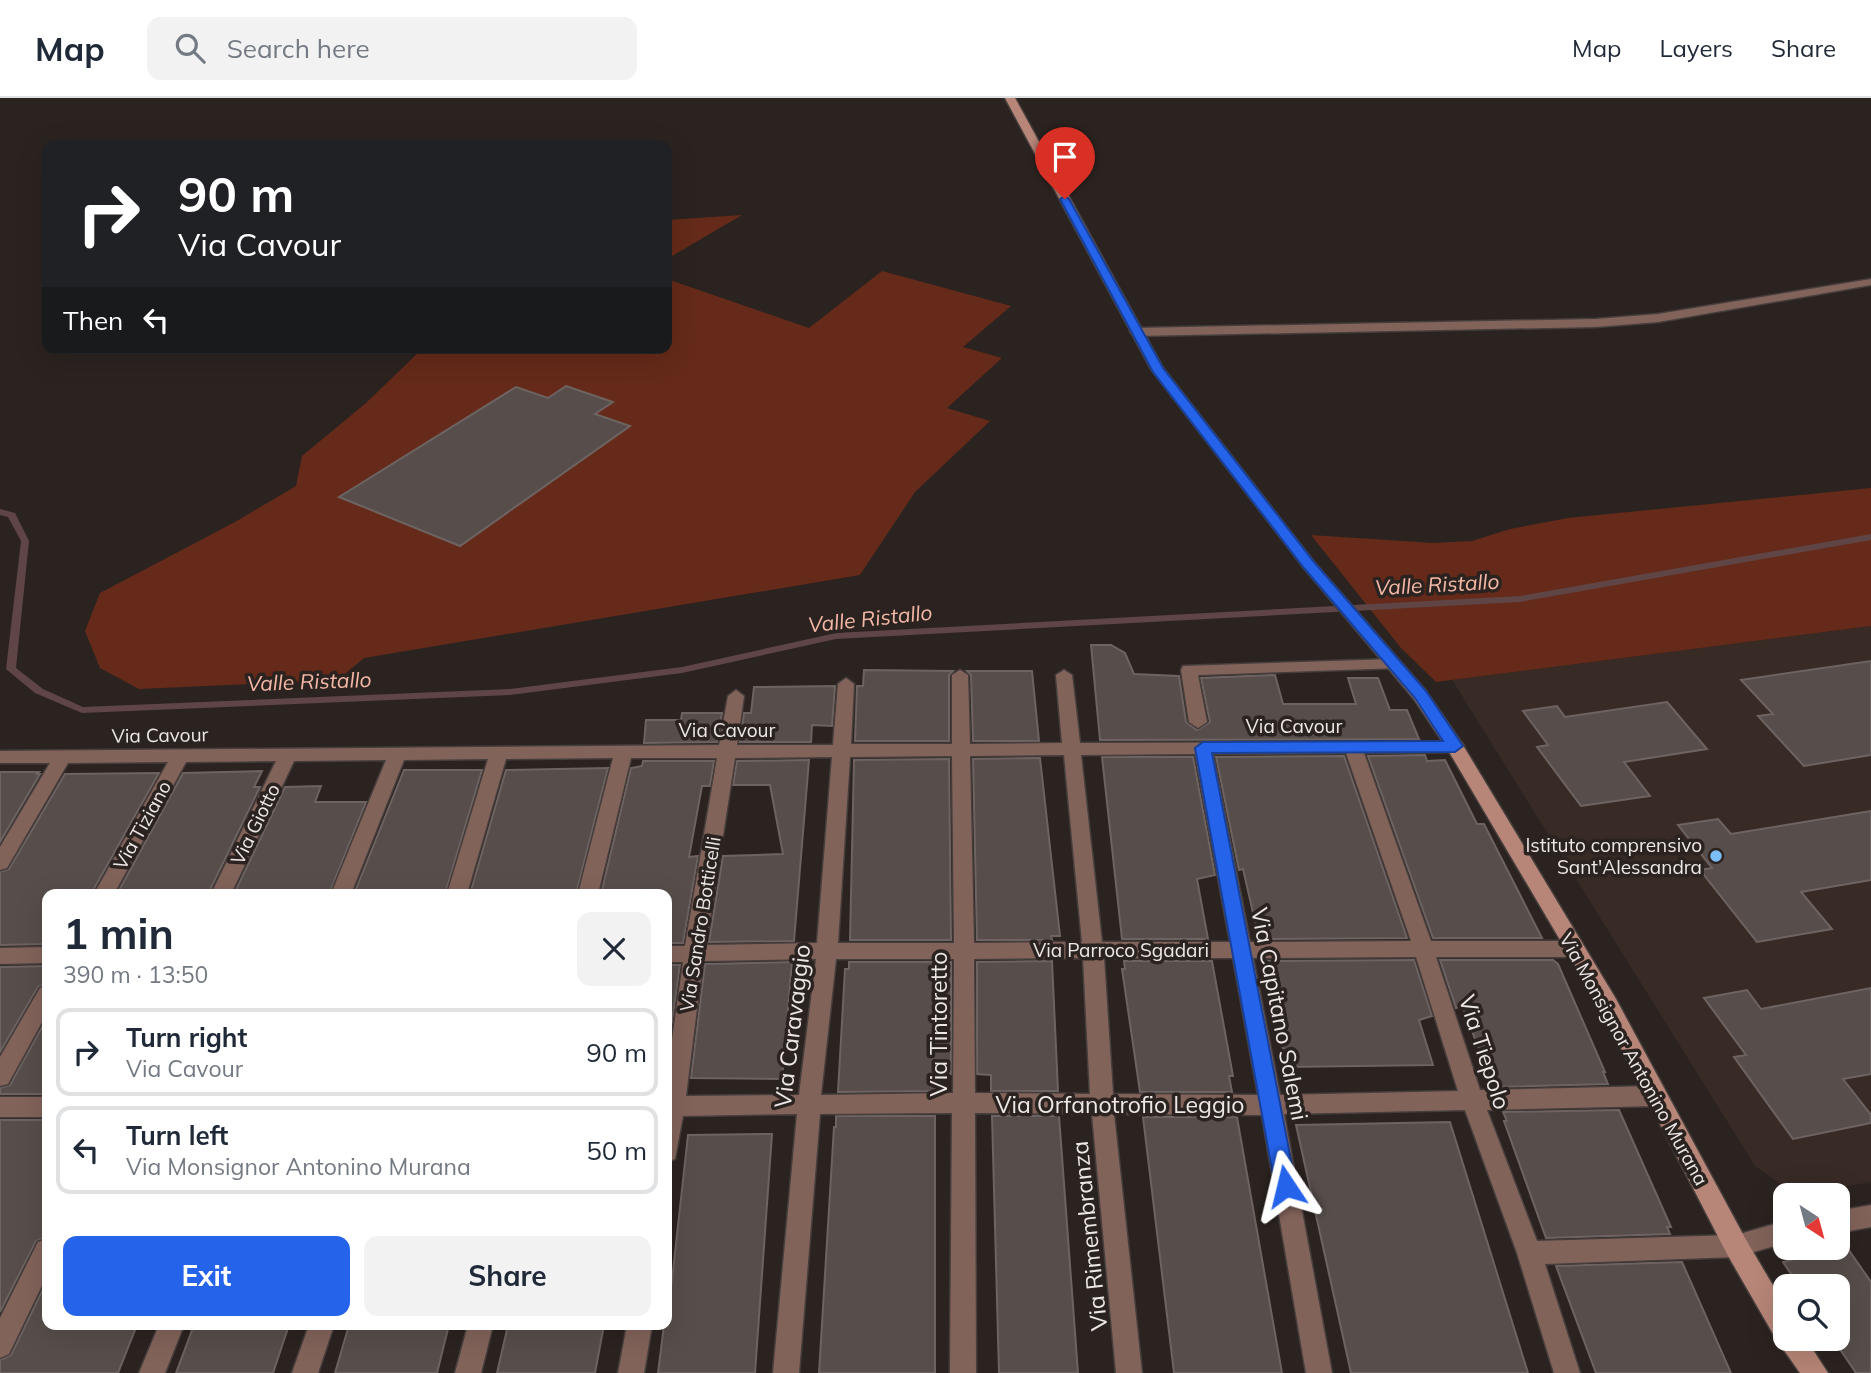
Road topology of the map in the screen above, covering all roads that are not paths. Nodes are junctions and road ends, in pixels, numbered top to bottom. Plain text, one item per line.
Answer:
1 (1010, 98) edge
2 (1871, 282) edge
3 (1136, 332) junction
4 (1388, 659) junction
5 (1064, 675) dead end
6 (960, 676) dead end
7 (846, 684) dead end
8 (736, 696) dead end
9 (1198, 722) dead end
10 (1455, 746) junction
11 (1353, 747) junction
12 (1203, 748) junction
13 (961, 749) junction
14 (1072, 749) junction
15 (842, 750) junction
16 (728, 751) junction
17 (624, 752) junction
18 (398, 753) junction
19 (499, 753) junction
20 (288, 754) junction
21 (181, 755) junction
22 (0, 757) edge
23 (62, 758) junction
24 (0, 863) edge
25 (106, 889) edge
26 (223, 889) edge
27 (343, 889) edge
28 (458, 889) edge
29 (589, 889) edge
30 (1423, 948) junction
31 (1241, 949) junction
32 (1574, 949) junction
33 (1093, 950) junction
34 (827, 951) junction
35 (964, 952) junction
36 (672, 954) edge
37 (42, 955) edge
38 (694, 955) junction
39 (0, 956) edge
40 (42, 1003) edge
41 (0, 1077) edge
42 (672, 1093) edge
43 (1656, 1096) junction
44 (1472, 1099) junction
45 (965, 1103) junction
46 (1102, 1103) junction
47 (1271, 1105) junction
48 (672, 1106) edge
49 (808, 1106) junction
50 (0, 1107) edge
51 (42, 1107) edge
52 (1871, 1216) edge
53 (1850, 1220) edge
54 (1773, 1235) edge
55 (1736, 1246) junction
56 (1529, 1254) junction
57 (42, 1260) edge
58 (1773, 1309) edge
59 (169, 1330) edge
60 (319, 1330) edge
61 (480, 1330) edge
62 (638, 1330) edge
63 (0, 1345) edge
64 (1799, 1351) edge
65 (152, 1373) edge
66 (305, 1373) edge
67 (468, 1373) edge
68 (632, 1373) edge
69 (786, 1373) edge
70 (963, 1373) edge
71 (1129, 1373) edge
72 (1318, 1373) edge
73 (1567, 1373) edge
74 (1815, 1373) edge

1 - 3 street
2 - 3 street
3 - 4 street, Via Monsignor Antonino Murana
4 - 9 street
4 - 10 street, Via Monsignor Antonino Murana
5 - 14 street, Via Rimembranza
6 - 13 street, Via Tintoretto
7 - 15 street, Via Caravaggio
8 - 16 street, Via Sandro Botticelli
10 - 11 street, Via Cavour
10 - 32 street, Via Monsignor Antonino Murana
11 - 12 street, Via Cavour
11 - 30 street, Via Tiepolo
12 - 14 street, Via Cavour
12 - 31 street, Via Capitano Salemi
13 - 14 street, Via Cavour
13 - 15 street, Via Cavour
13 - 35 street, Via Tintoretto
14 - 33 street, Via Rimembranza
15 - 16 street, Via Cavour
15 - 34 street, Via Caravaggio
16 - 17 street, Via Cavour
16 - 38 street, Via Sandro Botticelli
17 - 19 street, Via Cavour
17 - 29 street
18 - 19 street, Via Cavour
18 - 20 street, Via Cavour
18 - 27 street
19 - 28 street
20 - 21 street, Via Cavour
20 - 26 street, Via Giotto
21 - 23 street, Via Cavour
21 - 25 street, Via Tiziano
22 - 23 street, Via Cavour
23 - 24 street
30 - 31 street, Via Parroco Sgadari
30 - 32 street, Via Parroco Sgadari
30 - 44 street, Via Tiepolo
31 - 33 street, Via Parroco Sgadari
31 - 47 street, Via Capitano Salemi
32 - 43 street, Via Monsignor Antonino Murana
33 - 35 street, Via Parroco Sgadari
33 - 46 street, Via Rimembranza
34 - 35 street, Via Parroco Sgadari
34 - 38 street, Via Parroco Sgadari
34 - 49 street, Via Caravaggio
35 - 45 street, Via Tintoretto
36 - 38 street, Via Parroco Sgadari
37 - 39 street
38 - 42 street, Via Sandro Botticelli
40 - 41 street
43 - 44 street, Via Orfanotrofio Leggio
43 - 55 street, Via Monsignor Antonino Murana
44 - 47 street, Via Orfanotrofio Leggio
44 - 56 street, Via Tiepolo
45 - 46 street, Via Orfanotrofio Leggio
45 - 49 street, Via Orfanotrofio Leggio
45 - 70 street, Via Tintoretto
46 - 47 street, Via Orfanotrofio Leggio
46 - 71 street, Via Rimembranza
47 - 72 street, Via Capitano Salemi
48 - 49 street, Via Orfanotrofio Leggio
49 - 69 street, Via Caravaggio
50 - 51 street
52 - 53 street
54 - 55 street
55 - 56 street
55 - 58 street, Via Monsignor Antonino Murana
56 - 73 street, Via Tiepolo
57 - 63 street
59 - 65 street
60 - 66 street
61 - 67 street
62 - 68 street
64 - 74 street

